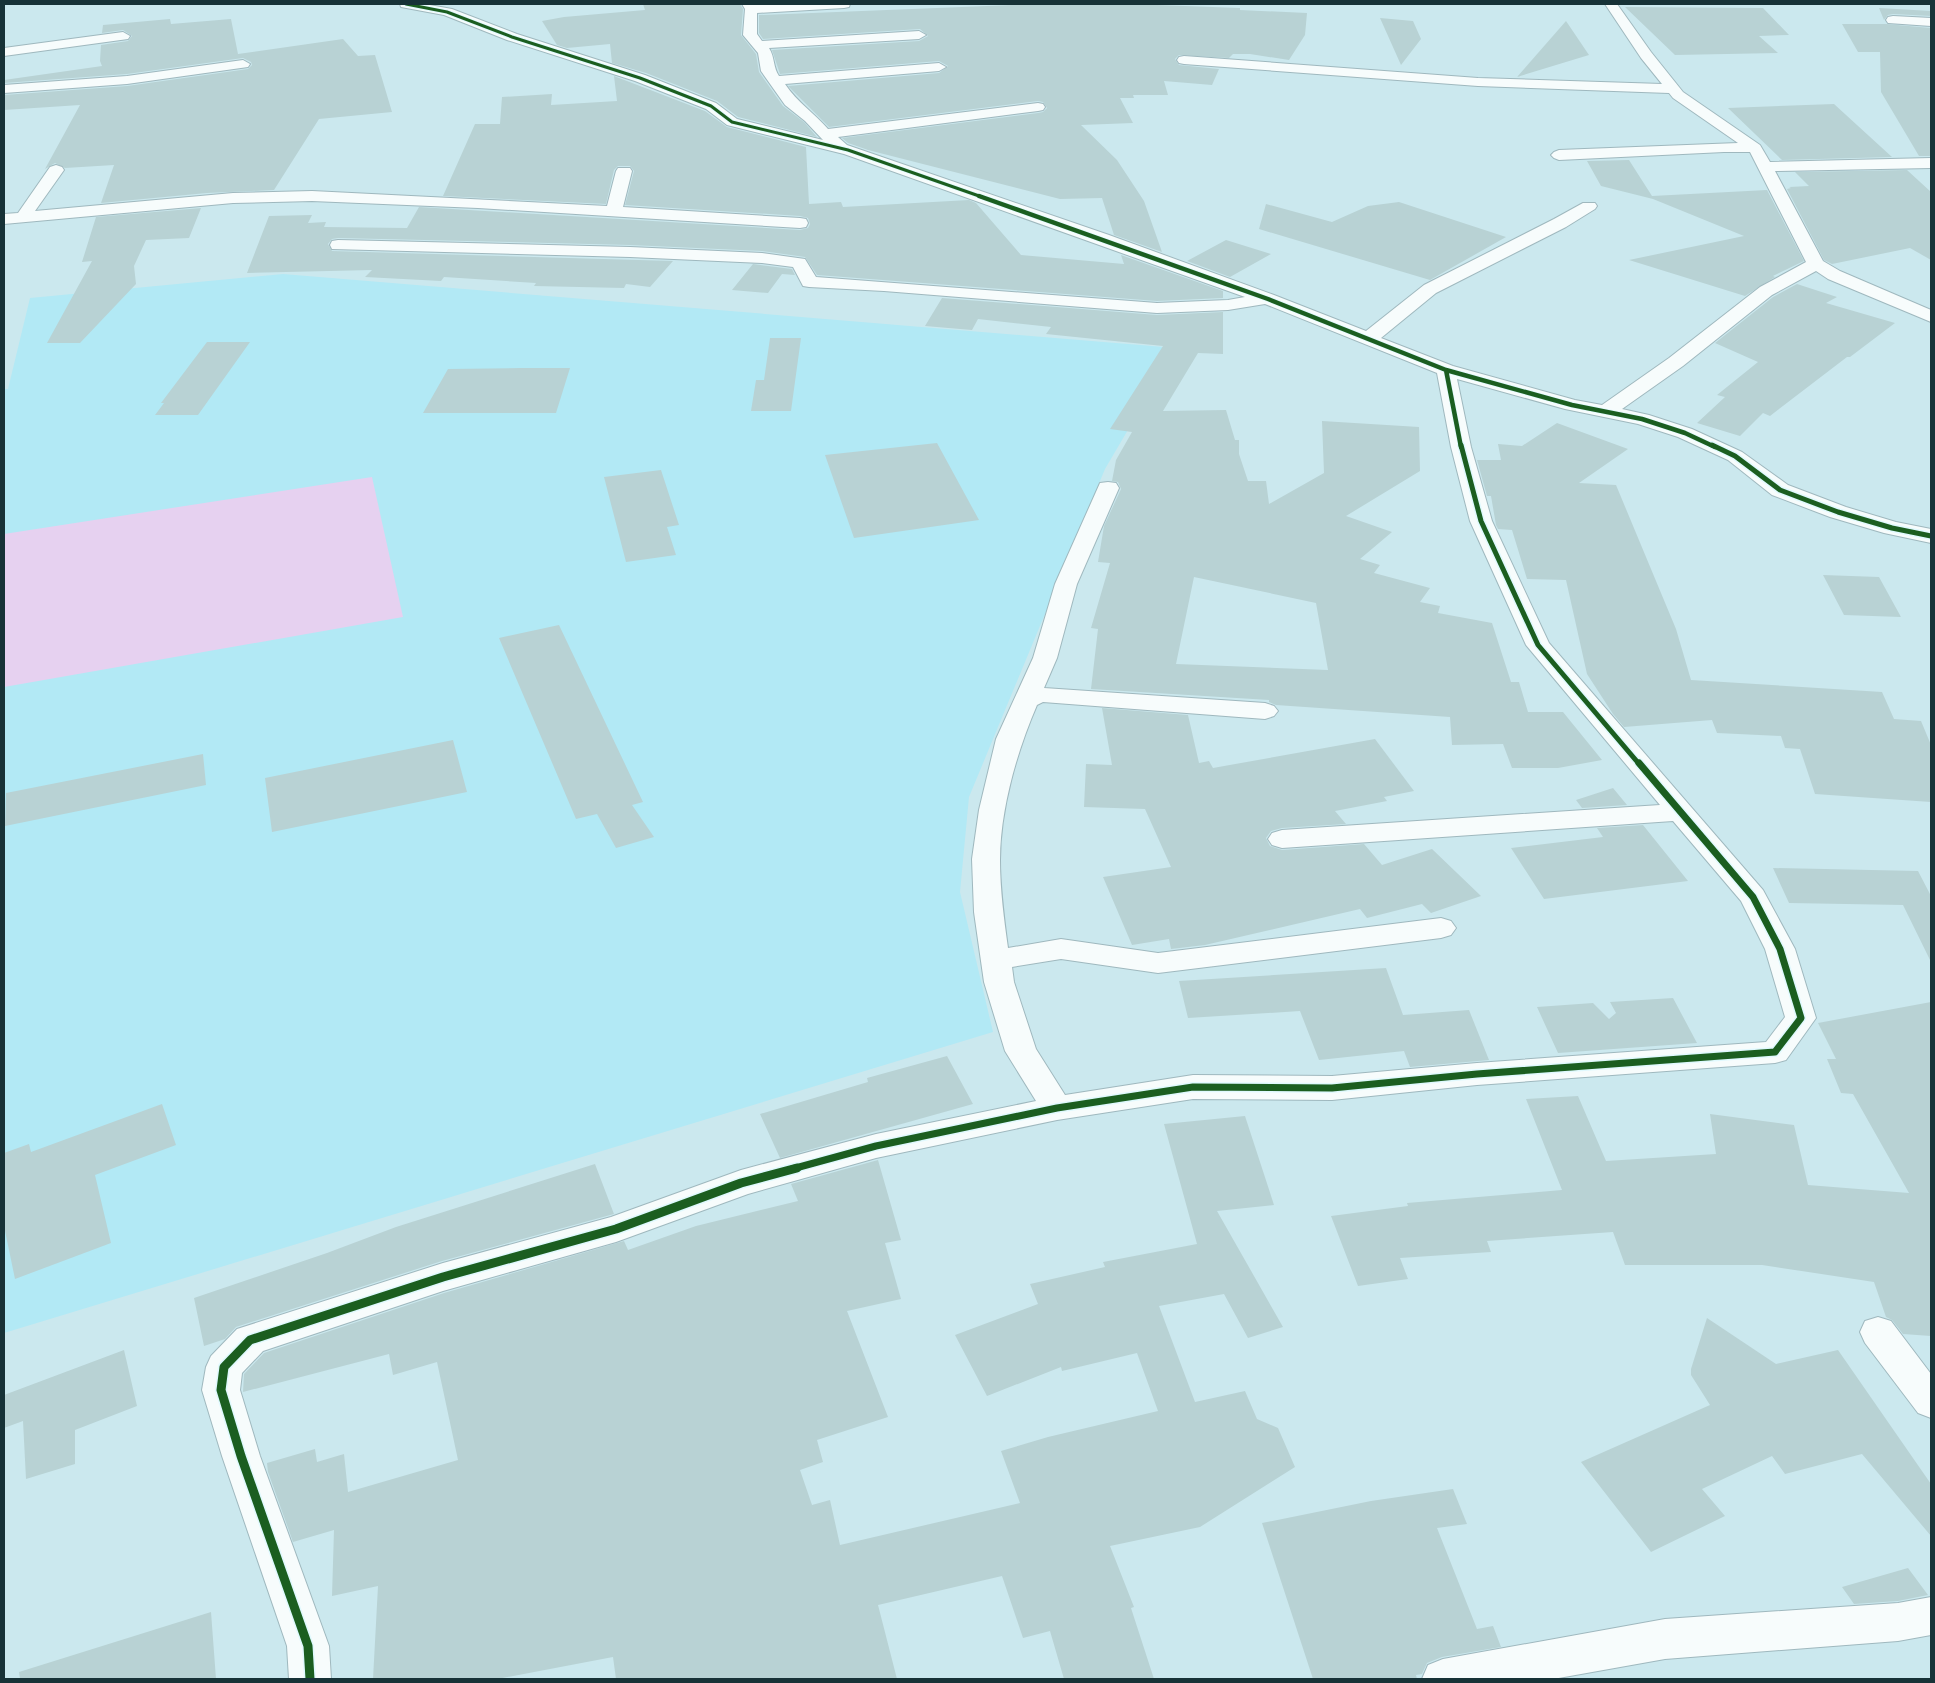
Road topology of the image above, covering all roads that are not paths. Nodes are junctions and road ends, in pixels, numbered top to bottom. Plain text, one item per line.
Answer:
1 (406, 4) edge
2 (844, 4) edge
3 (1611, 4) edge
4 (750, 6) edge
5 (1894, 20) dead end
6 (1931, 22) edge
7 (919, 35) dead end
8 (123, 36) dead end
9 (758, 45) junction
10 (4, 52) edge
11 (1184, 60) dead end
12 (244, 64) dead end
13 (939, 67) dead end
14 (775, 81) junction
15 (4, 89) edge
16 (1672, 89) junction
17 (1038, 106) dead end
18 (824, 134) junction
19 (1755, 148) junction
20 (848, 150) junction
21 (1559, 155) dead end
22 (1931, 163) edge
23 (1766, 167) junction
24 (56, 170) dead end
25 (624, 171) dead end
26 (1589, 206) dead end
27 (614, 212) junction
28 (23, 217) junction
29 (4, 219) edge
30 (800, 222) dead end
31 (338, 245) dead end
32 (1816, 264) junction
33 (1268, 299) junction
34 (1931, 317) edge
35 (1369, 338) junction
36 (1446, 370) junction
37 (1605, 412) junction
38 (1108, 488) dead end
39 (1931, 536) edge
40 (1026, 701) junction
41 (1264, 711) dead end
42 (1680, 812) junction
43 (1282, 839) dead end
44 (1441, 928) dead end
45 (996, 960) junction
46 (1057, 1108) junction
47 (1878, 1332) dead end
48 (1931, 1402) edge
49 (1931, 1616) edge
50 (310, 1679) edge
51 (1443, 1679) edge

1 - 20 street
2 - 4 street
3 - 16 street
4 - 9 street
5 - 6 street
7 - 9 street
8 - 10 street
9 - 14 street
11 - 16 street
12 - 15 street
13 - 14 street
14 - 18 street
16 - 19 street
17 - 18 street
18 - 20 street
19 - 21 street
19 - 23 street
20 - 33 street
22 - 23 street
23 - 32 street
24 - 28 street
25 - 27 street
26 - 35 street
27 - 28 street
27 - 30 street
28 - 29 street
31 - 33 street
32 - 34 street
32 - 37 street
33 - 35 street
35 - 36 street
36 - 37 street
36 - 42 street
37 - 39 street
38 - 40 street
40 - 41 street
40 - 45 street
42 - 43 street
42 - 46 street
44 - 45 street
45 - 46 street
46 - 50 street
47 - 48 street
49 - 51 street

